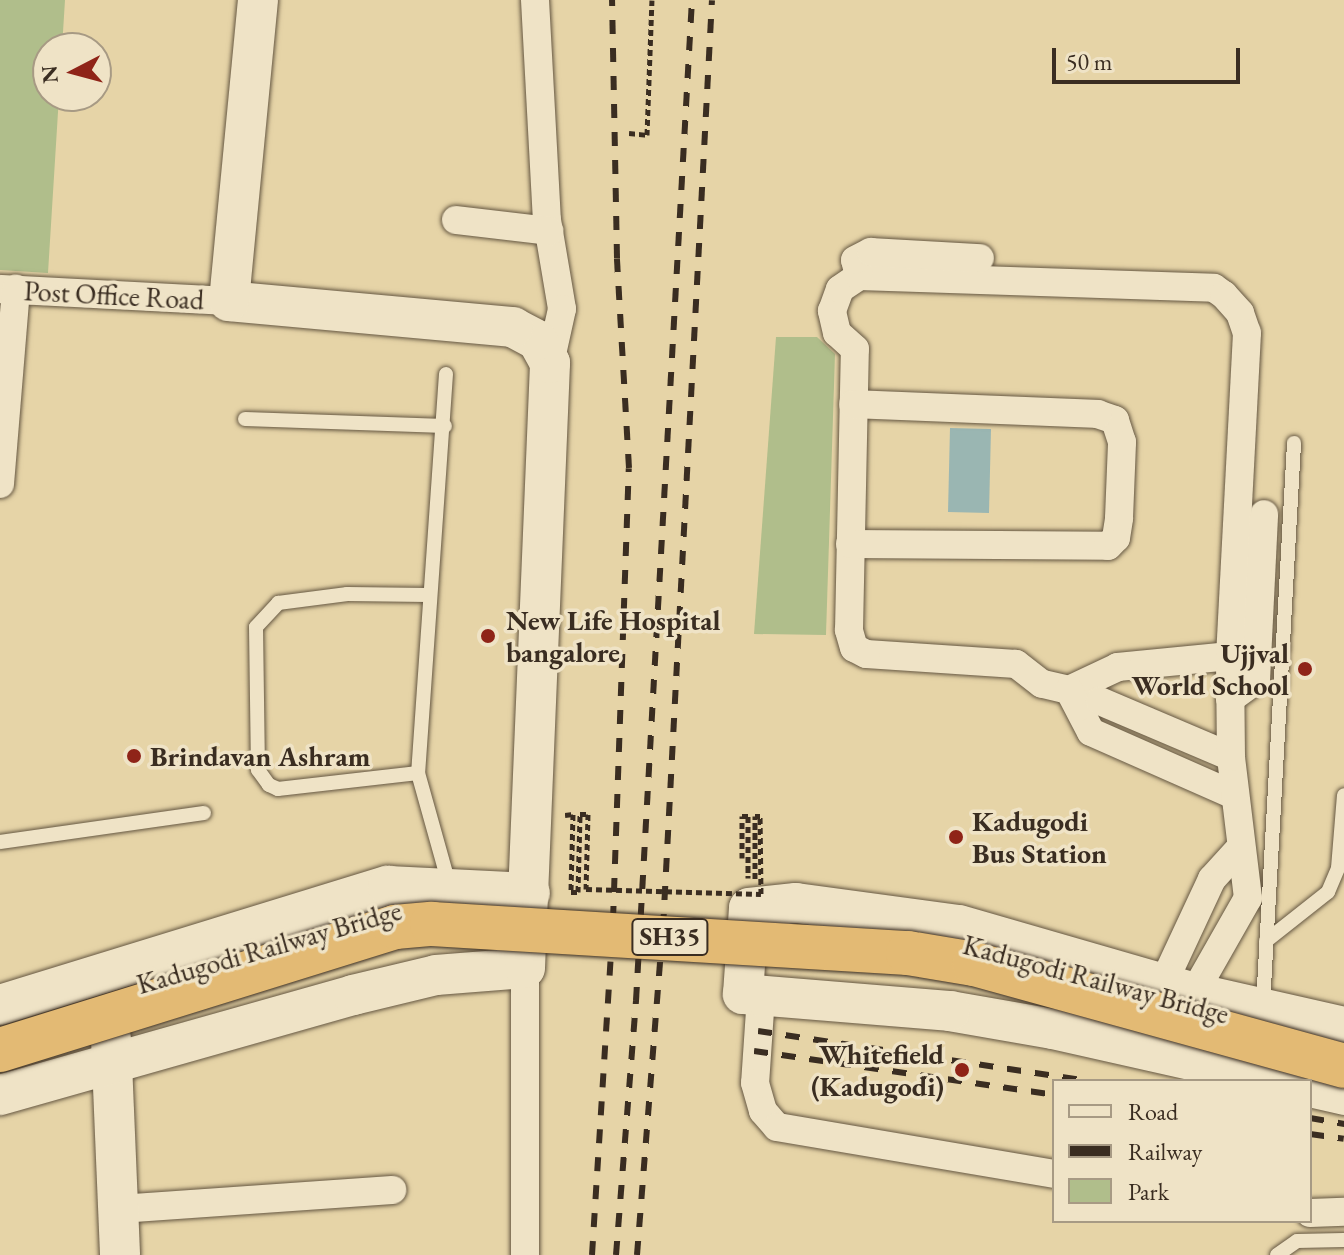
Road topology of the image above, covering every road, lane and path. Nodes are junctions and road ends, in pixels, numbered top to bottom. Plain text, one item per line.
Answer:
1 (258, 0) edge
2 (535, 0) edge
3 (652, 0) edge
4 (629, 133) dead end
5 (456, 220) dead end
6 (549, 231) junction
7 (980, 258) dead end
8 (859, 276) junction
9 (8, 289) edge
10 (229, 301) junction
11 (550, 363) junction
12 (446, 374) dead end
13 (853, 404) junction
14 (245, 419) dead end
15 (445, 426) junction
16 (1294, 443) dead end
17 (0, 484) edge
18 (1264, 514) dead end
19 (850, 544) junction
20 (428, 595) junction
21 (1230, 656) junction
22 (1069, 690) junction
23 (1230, 699) junction
24 (1100, 701) dead end
25 (1231, 757) junction
26 (418, 773) junction
27 (1234, 795) junction
28 (1344, 795) edge
29 (204, 813) dead end
30 (573, 814) dead end
31 (0, 842) edge
32 (1241, 847) junction
33 (742, 858) dead end
34 (450, 886) junction
35 (530, 893) junction
36 (1266, 941) junction
37 (525, 968) junction
38 (108, 970) junction
39 (1178, 988) junction
40 (761, 996) junction
41 (0, 1005) edge
42 (1262, 1010) junction
43 (0, 1025) edge
44 (1344, 1027) edge
45 (1344, 1045) edge
46 (0, 1050) edge
47 (112, 1065) junction
48 (1344, 1066) edge
49 (1274, 1079) edge
50 (1312, 1087) edge
51 (0, 1095) edge
52 (1344, 1095) edge
53 (1052, 1174) edge
54 (392, 1190) dead end
55 (119, 1209) junction
56 (1344, 1212) edge
57 (1312, 1213) edge
58 (1344, 1240) edge
59 (120, 1255) edge
60 (525, 1255) edge
61 (1277, 1255) edge

1 - 10 street
2 - 6 street
3 - 4 path
5 - 6 street
6 - 11 street
7 - 8 street
8 - 13 street
8 - 21 street
9 - 10 street, Post Office Road
9 - 17 street
10 - 11 street
11 - 35 street
12 - 15 lane
13 - 19 street
13 - 19 street
14 - 15 lane
15 - 20 lane
16 - 36 lane
18 - 23 street
19 - 22 street
20 - 26 lane
20 - 26 lane
21 - 22 street
21 - 23 street
22 - 27 street
23 - 25 street
24 - 25 street
25 - 27 street
26 - 34 lane
27 - 32 street
28 - 36 lane
29 - 31 lane
30 - 33 path, bridge
32 - 39 street
32 - 39 street
34 - 35 street
34 - 38 street
35 - 37 street
36 - 42 lane
37 - 47 street
37 - 60 street
38 - 41 street
38 - 47 street
39 - 40 street
39 - 42 street
40 - 49 street
40 - 53 street
42 - 44 street
43 - 45 main road, Kadugodi Railway Bridge / SH35
46 - 48 main road, SH35, bridge
47 - 51 street
47 - 55 street
50 - 52 street
54 - 55 street
55 - 59 street
56 - 57 street
58 - 61 lane

